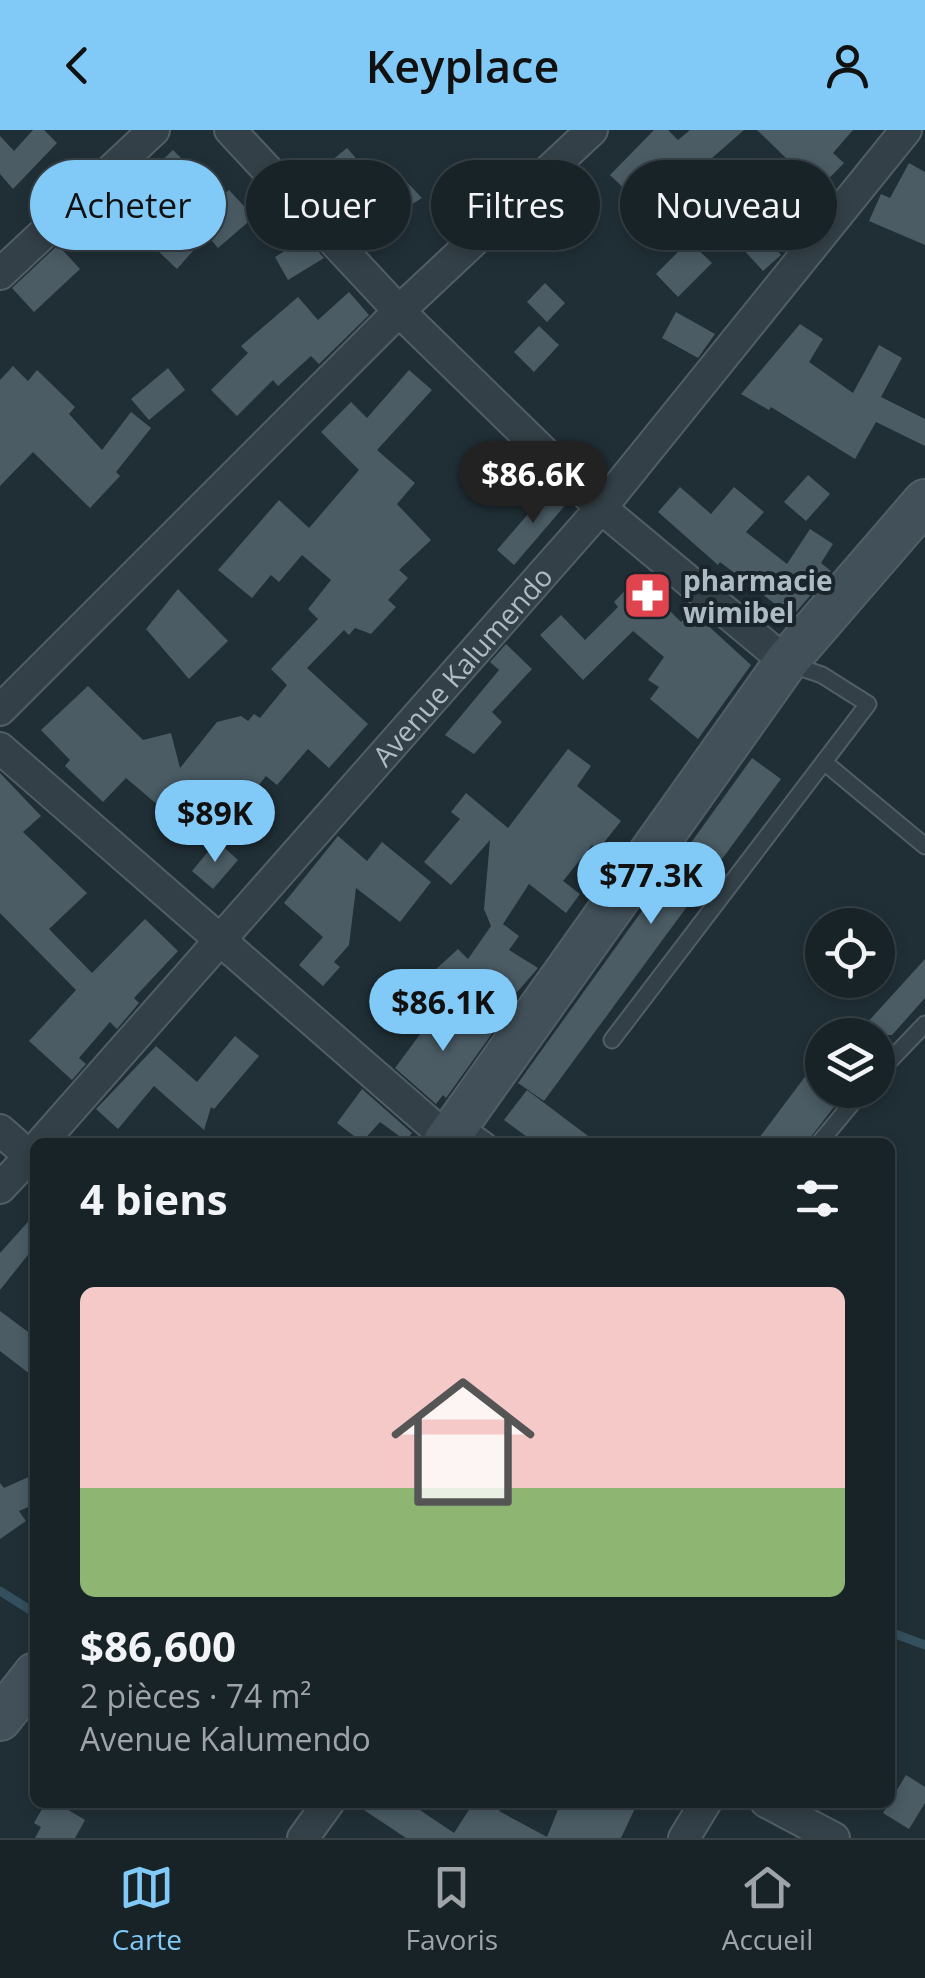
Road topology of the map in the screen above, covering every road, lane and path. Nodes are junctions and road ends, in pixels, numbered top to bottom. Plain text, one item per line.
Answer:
1 (154, 130) edge
2 (230, 130) edge
3 (592, 130) edge
4 (906, 130) edge
5 (0, 274) edge
6 (398, 311) junction
7 (925, 501) edge
8 (601, 508) junction
9 (786, 662) junction
10 (0, 710) edge
11 (0, 748) edge
12 (824, 762) junction
13 (925, 846) edge
14 (216, 941) junction
15 (925, 1024) edge
16 (612, 1040) dead end
17 (895, 1055) edge
18 (849, 1108) edge
19 (0, 1130) edge
20 (460, 1136) edge
21 (49, 1138) edge
22 (823, 1138) edge
23 (30, 1149) edge
24 (30, 1159) edge
25 (0, 1188) edge
26 (30, 1681) edge
27 (0, 1720) edge
28 (326, 1808) edge
29 (702, 1808) edge
30 (777, 1808) edge
31 (303, 1838) edge
32 (684, 1838) edge
33 (834, 1838) edge

1 - 5 street
2 - 6 street
3 - 6 street
4 - 8 street, Avenue Kalumendo
6 - 8 street
6 - 10 street
7 - 9 street
8 - 9 street
8 - 14 street, Avenue Kalumendo
9 - 12 lane
9 - 20 street
11 - 14 street
12 - 13 lane
12 - 16 lane
14 - 20 street
14 - 21 street, Avenue Kalumendo
15 - 17 lane
18 - 22 lane
19 - 23 street
24 - 25 street, Avenue Kalumendo
26 - 27 street
28 - 31 street
29 - 32 street
30 - 33 street

